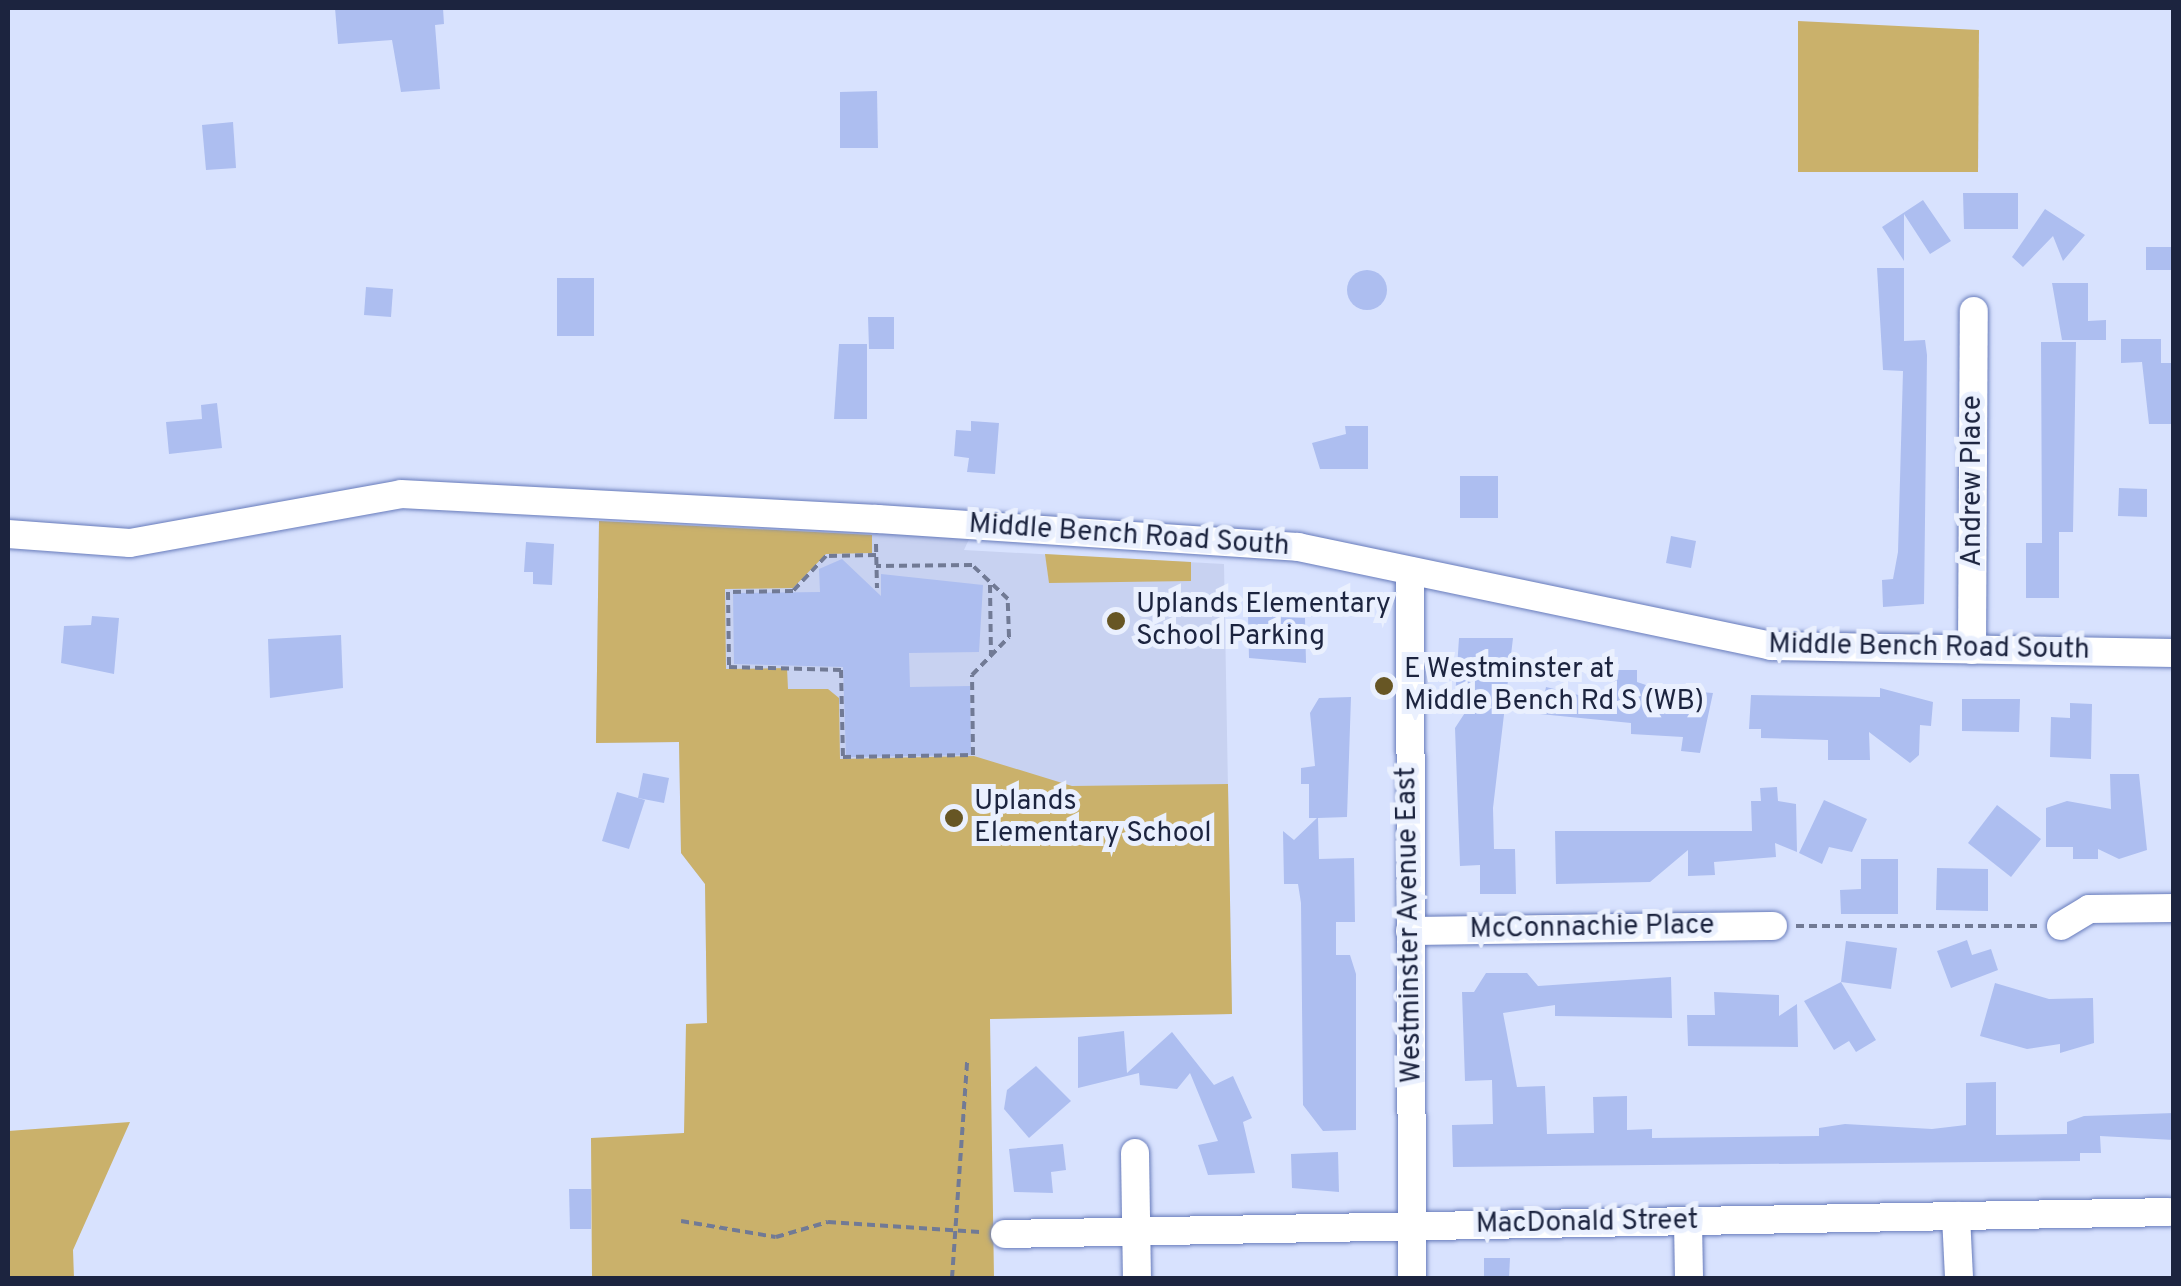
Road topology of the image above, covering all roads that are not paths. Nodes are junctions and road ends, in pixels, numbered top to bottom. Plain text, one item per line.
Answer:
1 (1974, 311) dead end
2 (8, 534) edge
3 (1410, 571) junction
4 (1972, 650) junction
5 (2174, 654) edge
6 (2174, 908) edge
7 (1773, 926) road end
8 (2062, 926) road end
9 (1410, 931) junction
10 (1135, 1153) dead end
11 (2169, 1212) dead end
12 (1956, 1216) junction
13 (1688, 1221) junction
14 (1413, 1226) junction
15 (1137, 1231) junction
16 (1005, 1234) road end
17 (1137, 1278) edge
18 (1412, 1278) edge
19 (1689, 1278) edge
20 (1959, 1278) edge

1 - 4 street, Andrew Place
2 - 3 street, Middle Bench Road South
3 - 4 street, Middle Bench Road South
3 - 9 street, Westminster Avenue East
4 - 5 street, Middle Bench Road South
6 - 8 street
7 - 9 street, McConnachie Place
9 - 14 street, Westminster Avenue East
10 - 15 street
11 - 12 street, MacDonald Street
12 - 13 street, MacDonald Street
12 - 20 street
13 - 14 street, MacDonald Street
13 - 19 street
14 - 15 street, MacDonald Street
14 - 18 street, Westminster Avenue East
15 - 16 street, MacDonald Street
15 - 17 street

